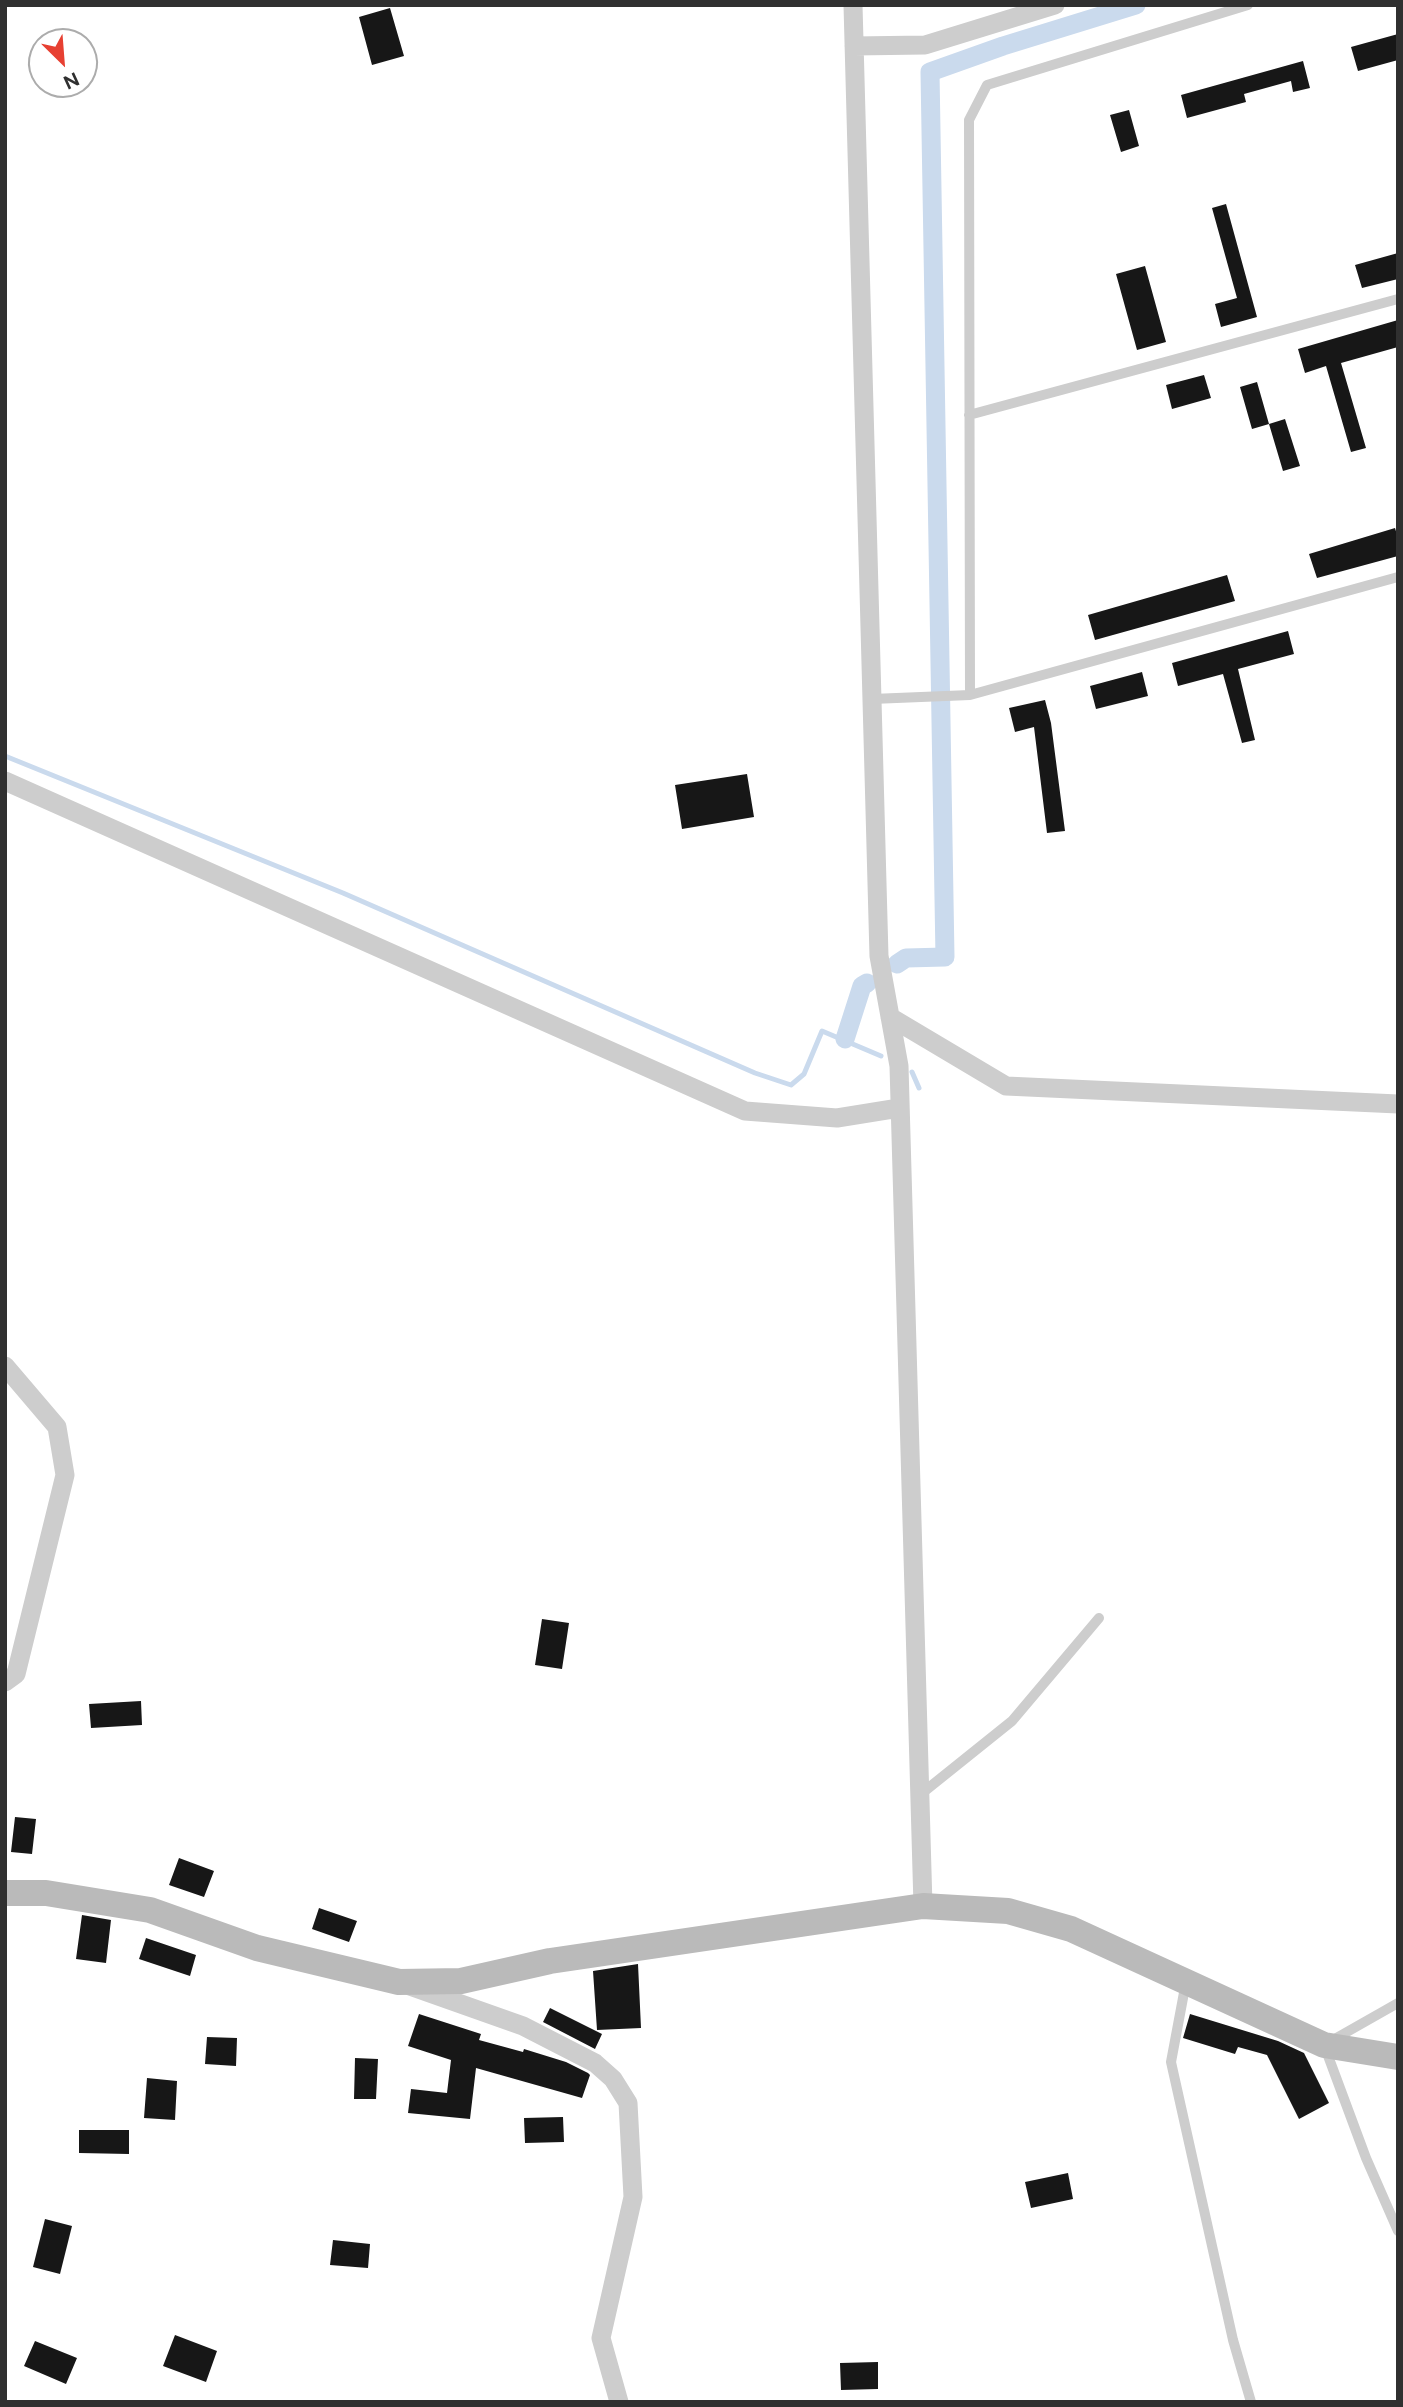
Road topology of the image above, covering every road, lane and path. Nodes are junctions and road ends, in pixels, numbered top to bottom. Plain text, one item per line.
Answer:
1 (853, 5) edge
2 (1055, 5) edge
3 (1248, 5) edge
4 (854, 46) junction
5 (1398, 299) edge
6 (969, 415) junction
7 (1398, 577) edge
8 (969, 695) junction
9 (872, 699) junction
10 (5, 780) edge
11 (890, 1017) junction
12 (1398, 1104) edge
13 (899, 1108) junction
14 (5, 1366) edge
15 (1099, 1618) dead end
16 (5, 1682) edge
17 (920, 1794) junction
18 (5, 1894) edge
19 (923, 1906) junction
20 (399, 1982) junction
21 (1186, 1982) junction
22 (1398, 2003) edge
23 (1324, 2045) junction
24 (1398, 2057) edge
25 (1398, 2231) edge
26 (619, 2402) edge
27 (1251, 2402) edge

1 - 4 street
2 - 4 street
3 - 6 lane
4 - 9 street
5 - 6 lane
6 - 8 lane
7 - 8 lane
8 - 9 lane
9 - 11 street
10 - 13 street
11 - 12 street
11 - 13 street
13 - 17 street
14 - 16 street
15 - 17 lane
17 - 19 street
18 - 20 street
19 - 20 street
19 - 21 street
20 - 26 street
21 - 23 street
21 - 27 lane
22 - 23 lane
23 - 24 street
23 - 25 lane

